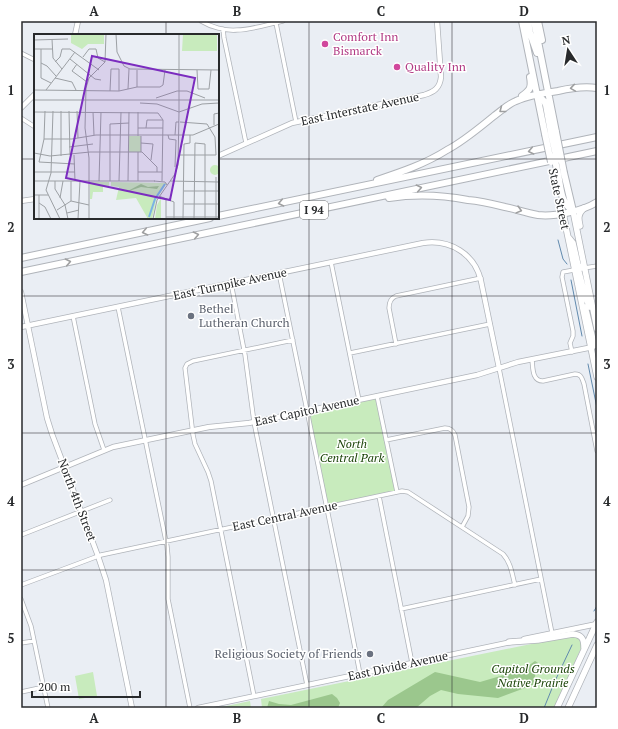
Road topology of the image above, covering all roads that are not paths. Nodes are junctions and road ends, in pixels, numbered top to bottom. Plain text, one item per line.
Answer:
1 (78, 21) edge
2 (201, 21) edge
3 (283, 21) edge
4 (437, 21) edge
5 (519, 21) edge
6 (522, 21) edge
7 (528, 21) edge
8 (534, 21) edge
9 (538, 21) edge
10 (276, 23) junction
11 (223, 29) junction
12 (75, 34) edge
13 (21, 53) edge
14 (34, 60) edge
15 (543, 65) junction
16 (597, 88) edge
17 (548, 92) junction
18 (537, 94) junction
19 (34, 95) edge
20 (518, 100) junction
21 (21, 108) edge
22 (21, 118) edge
23 (296, 122) junction
24 (34, 126) edge
25 (550, 133) junction
26 (597, 137) edge
27 (246, 143) junction
28 (597, 151) edge
29 (219, 156) edge
30 (559, 174) junction
31 (34, 198) edge
32 (307, 198) junction
33 (21, 201) edge
34 (597, 202) edge
35 (584, 208) junction
36 (573, 211) junction
37 (562, 213) junction
38 (219, 216) edge
39 (283, 217) junction
40 (205, 219) edge
41 (567, 237) junction
42 (21, 258) edge
43 (331, 262) junction
44 (583, 262) junction
45 (597, 266) edge
46 (584, 268) junction
47 (574, 270) junction
48 (21, 272) edge
49 (279, 273) junction
50 (481, 278) junction
51 (231, 283) junction
52 (21, 292) edge
53 (118, 307) junction
54 (594, 314) junction
55 (73, 316) junction
56 (490, 324) junction
57 (28, 326) junction
58 (21, 327) edge
59 (597, 329) edge
60 (293, 340) junction
61 (396, 344) junction
62 (595, 348) edge
63 (244, 350) junction
64 (572, 352) junction
65 (350, 353) junction
66 (532, 360) junction
67 (499, 368) junction
68 (597, 377) edge
69 (377, 396) junction
70 (359, 400) junction
71 (306, 411) junction
72 (254, 422) junction
73 (192, 430) junction
74 (145, 440) junction
75 (386, 440) junction
76 (104, 450) junction
77 (597, 451) edge
78 (64, 467) junction
79 (21, 485) edge
80 (397, 492) junction
81 (379, 496) junction
82 (110, 500) dead end
83 (326, 507) junction
84 (81, 512) junction
85 (273, 518) junction
86 (462, 527) junction
87 (220, 529) junction
88 (21, 535) edge
89 (166, 541) junction
90 (98, 556) junction
91 (541, 579) junction
92 (21, 585) edge
93 (515, 585) junction
94 (21, 599) edge
95 (401, 609) junction
96 (597, 623) edge
97 (552, 633) junction
98 (34, 641) junction
99 (509, 642) junction
100 (21, 643) edge
101 (597, 645) edge
102 (584, 649) junction
103 (412, 663) junction
104 (360, 674) junction
105 (307, 685) junction
106 (44, 687) junction
107 (21, 692) edge
108 (254, 696) junction
109 (48, 708) edge
110 (132, 708) edge
111 (190, 708) edge
112 (198, 708) edge
113 (557, 708) edge
114 (568, 708) edge

1 - 12 street
2 - 11 street
3 - 10 street
4 - 23 street, East Interstate Avenue
5 - 20 highway
6 - 18 highway, State Street
7 - 15 highway
8 - 15 highway, State Street
9 - 15 highway
10 - 11 street
10 - 23 street
11 - 27 street
13 - 14 street
15 - 17 highway, State Street
16 -> 17 highway
17 - 18 highway
17 - 25 highway, State Street
18 - 20 highway
18 - 25 highway, State Street
18 - 25 highway
19 - 21 street
20 -> 32 highway
22 - 24 street
23 - 27 street, East Interstate Avenue
25 - 30 highway, State Street, bridge
25 - 30 highway, State Street, bridge
26 -> 32 highway, I 94
27 - 29 street, East Interstate Avenue
39 -> 28 highway, I 94
30 - 36 highway, State Street
30 - 36 highway
30 - 37 highway, State Street
31 - 33 street
32 -> 38 highway, I 94
34 - 35 highway
35 - 36 highway
35 - 44 main road
36 - 37 highway
36 - 44 main road, State Street
39 -> 37 highway
37 - 41 main road, State Street
48 -> 39 highway, I 94
40 -> 42 highway
41 - 46 main road
41 - 47 main road, State Street
43 - 49 street, East Turnpike Avenue
43 - 50 street, East Turnpike Avenue
43 - 65 street
44 - 46 main road, State Street
45 - 46 street
46 - 54 main road, State Street
47 - 54 main road
47 - 62 main road, State Street
47 - 64 street
49 - 51 street, East Turnpike Avenue
49 - 60 street
50 - 56 street
50 - 61 street
51 - 53 street, East Turnpike Avenue
51 - 63 street
52 - 57 street, North 4th Street
53 - 55 street, East Turnpike Avenue
53 - 74 street
54 - 59 main road, State Street
55 - 57 street, East Turnpike Avenue
55 - 76 street
56 - 61 street
56 - 67 street
57 - 58 street, East Turnpike Avenue
57 - 78 street, North 4th Street
60 - 63 street
60 - 71 street
61 - 65 street
62 - 64 street, East Capitol Avenue
62 - 68 main road, State Street
63 - 72 street
63 - 73 street
64 - 66 street, East Capitol Avenue
65 - 70 street
66 - 67 street, East Capitol Avenue
66 - 77 street
67 - 69 street, East Capitol Avenue
67 - 91 street
69 - 70 street, East Capitol Avenue
69 - 75 street
70 - 71 street, East Capitol Avenue
71 - 72 street, East Capitol Avenue
71 - 83 street
72 - 73 street, East Capitol Avenue
72 - 85 street
73 - 74 street, East Capitol Avenue
73 - 87 street
74 - 76 street, East Capitol Avenue
74 - 89 street
75 - 80 street
75 - 86 street
76 - 78 street, East Capitol Avenue
78 - 79 street, East Capitol Avenue
78 - 84 street, North 4th Street
80 - 81 street, East Central Avenue
80 - 86 street, East Central Avenue
81 - 83 street, East Central Avenue
81 - 95 street
82 - 84 street
83 - 85 street, East Central Avenue
83 - 104 street
84 - 88 street
84 - 90 street, North 4th Street
85 - 87 street, East Central Avenue
85 - 105 street
86 - 93 street, East Central Avenue
87 - 89 street, East Central Avenue
87 - 108 street
89 - 90 street, East Central Avenue
89 - 111 street
90 - 92 street, East Central Avenue
90 - 110 street, North 4th Street
91 - 93 street
91 - 97 street
93 - 95 street
94 - 98 street
95 - 103 street
96 - 97 street, East Divide Avenue
96 - 102 main road
97 - 99 street, East Divide Avenue
98 - 100 street
98 - 106 street
99 - 102 main road
99 - 103 street, East Divide Avenue
101 - 114 main road
102 - 113 main road
103 - 104 street, East Divide Avenue
104 - 105 street, East Divide Avenue
105 - 108 street, East Divide Avenue
106 - 107 street
106 - 109 street
108 - 112 street, East Divide Avenue

